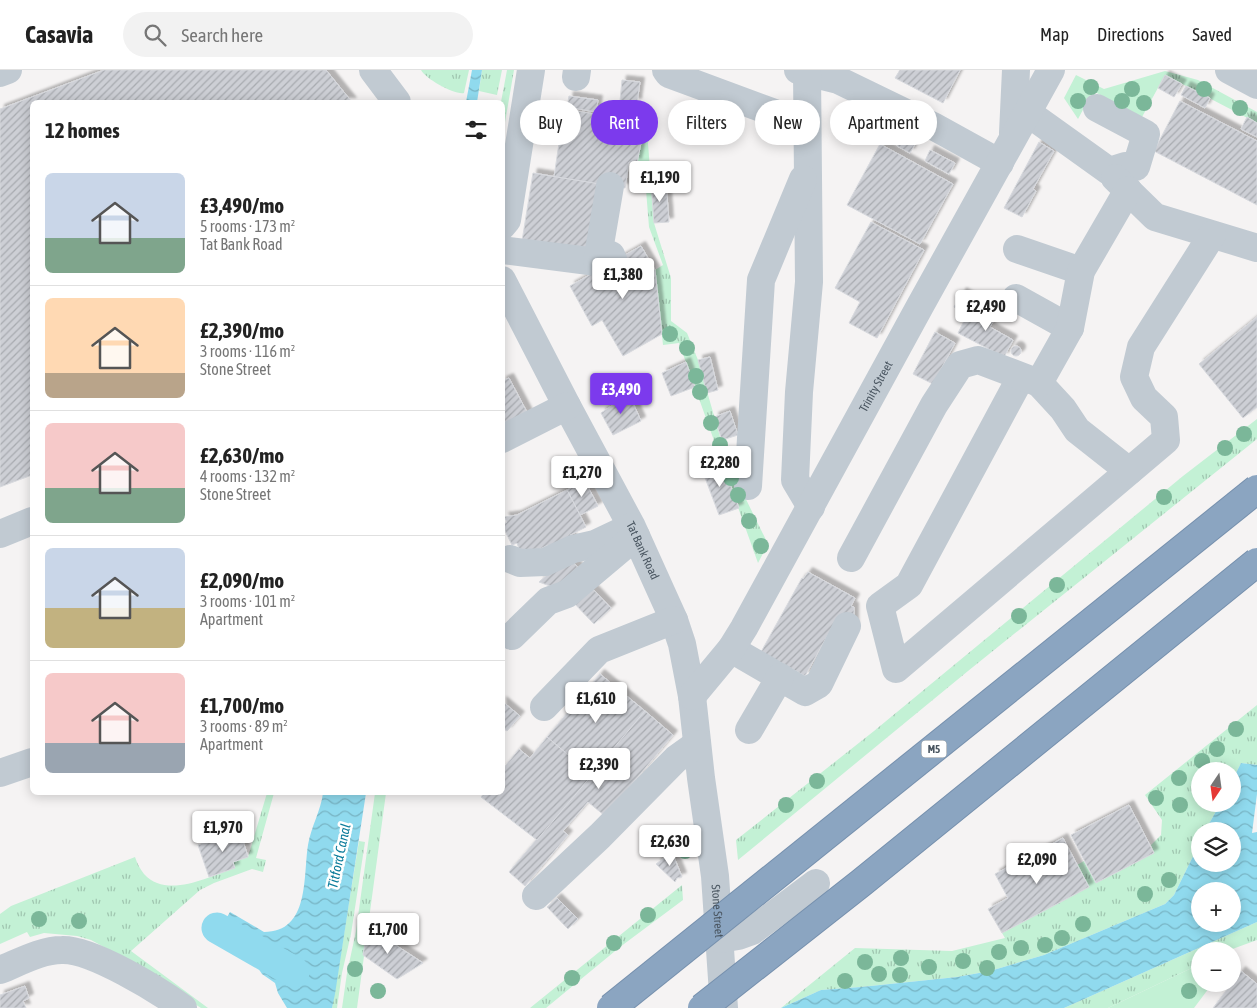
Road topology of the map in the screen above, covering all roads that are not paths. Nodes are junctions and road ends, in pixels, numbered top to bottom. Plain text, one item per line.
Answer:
1 (373, 70) edge
2 (666, 70) edge
3 (1016, 70) edge
4 (1051, 70) edge
5 (1229, 70) edge
6 (802, 71) edge
7 (530, 78) edge
8 (1257, 85) edge
9 (396, 100) edge
10 (805, 100) edge
11 (755, 105) edge
12 (1097, 108) dead end
13 (1028, 113) junction
14 (807, 145) edge
15 (1006, 151) junction
16 (808, 168) junction
17 (1109, 171) junction
18 (1128, 190) junction
19 (605, 196) dead end
20 (505, 222) edge
21 (1212, 235) junction
22 (1257, 248) edge
23 (1017, 249) dead end
24 (505, 250) edge
25 (1081, 271) junction
26 (505, 286) edge
27 (1016, 298) dead end
28 (1070, 328) junction
29 (1030, 380) junction
30 (567, 406) junction
31 (505, 437) edge
32 (1129, 471) junction
33 (748, 486) dead end
34 (1257, 489) edge
35 (811, 507) junction
36 (30, 522) edge
37 (634, 531) junction
38 (0, 534) edge
39 (851, 558) dead end
40 (510, 559) dead end
41 (1257, 562) edge
42 (674, 620) junction
43 (847, 626) dead end
44 (512, 636) dead end
45 (731, 649) junction
46 (780, 677) junction
47 (692, 696) junction
48 (544, 708) dead end
49 (749, 730) dead end
50 (697, 744) junction
51 (30, 763) edge
52 (0, 773) edge
53 (816, 883) dead end
54 (536, 896) dead end
55 (720, 939) junction
56 (0, 970) edge
57 (183, 1008) edge
58 (611, 1008) edge
59 (702, 1008) edge
60 (724, 1008) edge

1 - 9 street
2 - 11 street
3 - 15 street
4 - 13 street, Trinity Street
5 - 8 street
6 - 10 street
6 - 15 street
7 - 20 street
12 - 17 street
13 - 15 street, Trinity Street
13 - 17 street
14 - 16 street
15 - 35 street, Trinity Street
16 - 33 street
16 - 35 street
17 - 18 street
18 - 21 street
18 - 25 street
19 - 24 street
21 - 22 street
21 - 32 street
23 - 25 street
25 - 28 street
26 - 30 street, Tat Bank Road
27 - 28 street
28 - 29 street
29 - 32 street
29 - 32 street
29 - 39 street
30 - 31 street
30 - 37 street, Tat Bank Road
34 - 58 highway, M5, bridge
35 - 45 street, Trinity Street
36 - 38 street
37 - 40 street
37 - 42 street, Tat Bank Road
37 - 44 street
41 - 59 highway, bridge
42 - 47 street, Tat Bank Road
42 - 48 street
43 - 46 street
45 - 46 street
45 - 47 street, Trinity Street
46 - 49 street
47 - 50 street, Stone Street
50 - 54 street
50 - 55 street, Stone Street
51 - 52 street
53 - 55 street
55 - 60 street, Stone Street
56 - 57 street

